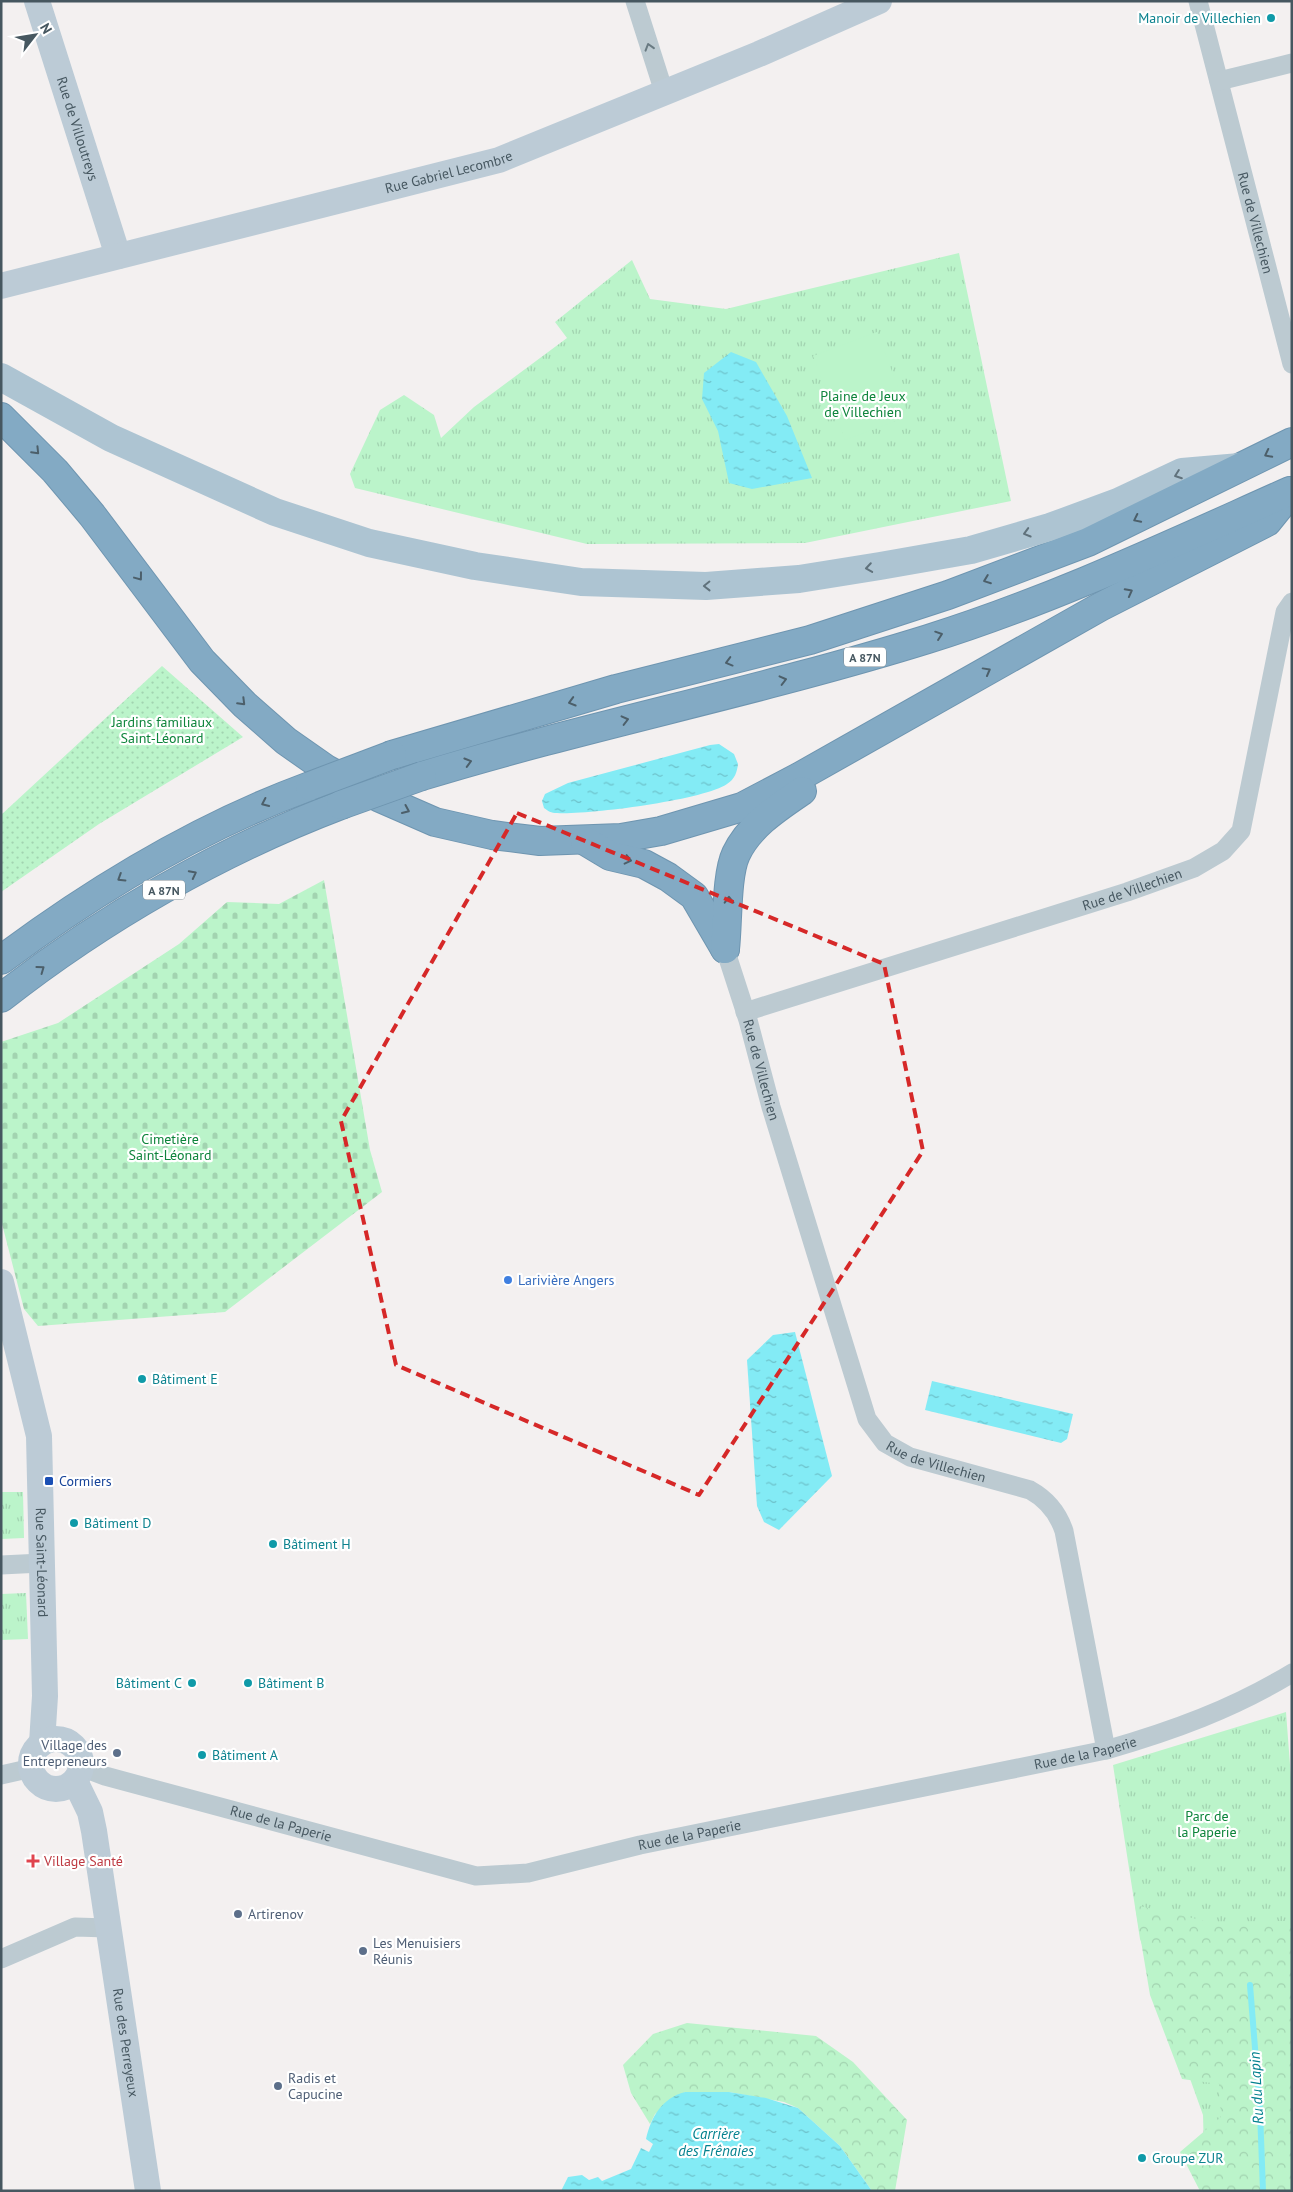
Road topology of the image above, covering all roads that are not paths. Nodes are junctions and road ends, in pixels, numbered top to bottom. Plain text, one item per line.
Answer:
1 (37, 1) edge
2 (635, 1) edge
3 (879, 1) edge
4 (1198, 1) edge
5 (1292, 63) edge
6 (1219, 81) junction
7 (664, 92) junction
8 (118, 256) junction
9 (1, 286) edge
10 (1292, 364) edge
11 (1, 378) edge
12 (1, 418) edge
13 (1292, 442) edge
14 (1244, 467) junction
15 (1292, 490) edge
16 (1292, 602) edge
17 (830, 758) junction
18 (584, 841) junction
19 (725, 949) junction
20 (1, 960) edge
21 (1, 998) edge
22 (745, 1012) junction
23 (1, 1282) edge
24 (42, 1563) junction
25 (1, 1565) edge
26 (1292, 1673) edge
27 (51, 1741) junction
28 (1106, 1750) junction
29 (32, 1768) junction
30 (1, 1775) edge
31 (71, 1779) junction
32 (108, 1928) junction
33 (1, 1959) edge
34 (148, 2191) edge

1 - 8 street, Rue de Villoutreys
7 -> 2 street
3 - 7 street, Rue Gabriel Lecombre
4 - 6 street, Rue de Villechien
5 - 6 street
6 - 10 street, Rue de Villechien
7 - 8 street, Rue Gabriel Lecombre
8 - 9 street, Rue Gabriel Lecombre
14 -> 11 main road
12 -> 18 highway
13 -> 14 highway, A 87N
14 -> 20 highway, A 87N, bridge
17 -> 15 highway
21 -> 15 highway, A 87N, bridge
16 - 22 street, Rue de Villechien
17 - 18 highway
19 -> 17 highway
18 -> 19 highway
19 - 22 street
22 - 28 street, Rue de Villechien
23 - 24 street, Rue Saint-Léonard
24 - 25 street
24 - 27 street, Rue Saint-Léonard
26 - 28 street, Rue de la Paperie
27 - 29 street
27 - 31 street
28 - 31 street, Rue de la Paperie
29 - 30 street
29 - 31 street
31 - 32 street, Rue des Perreyeux
32 - 33 street
32 - 34 street, Rue des Perreyeux

